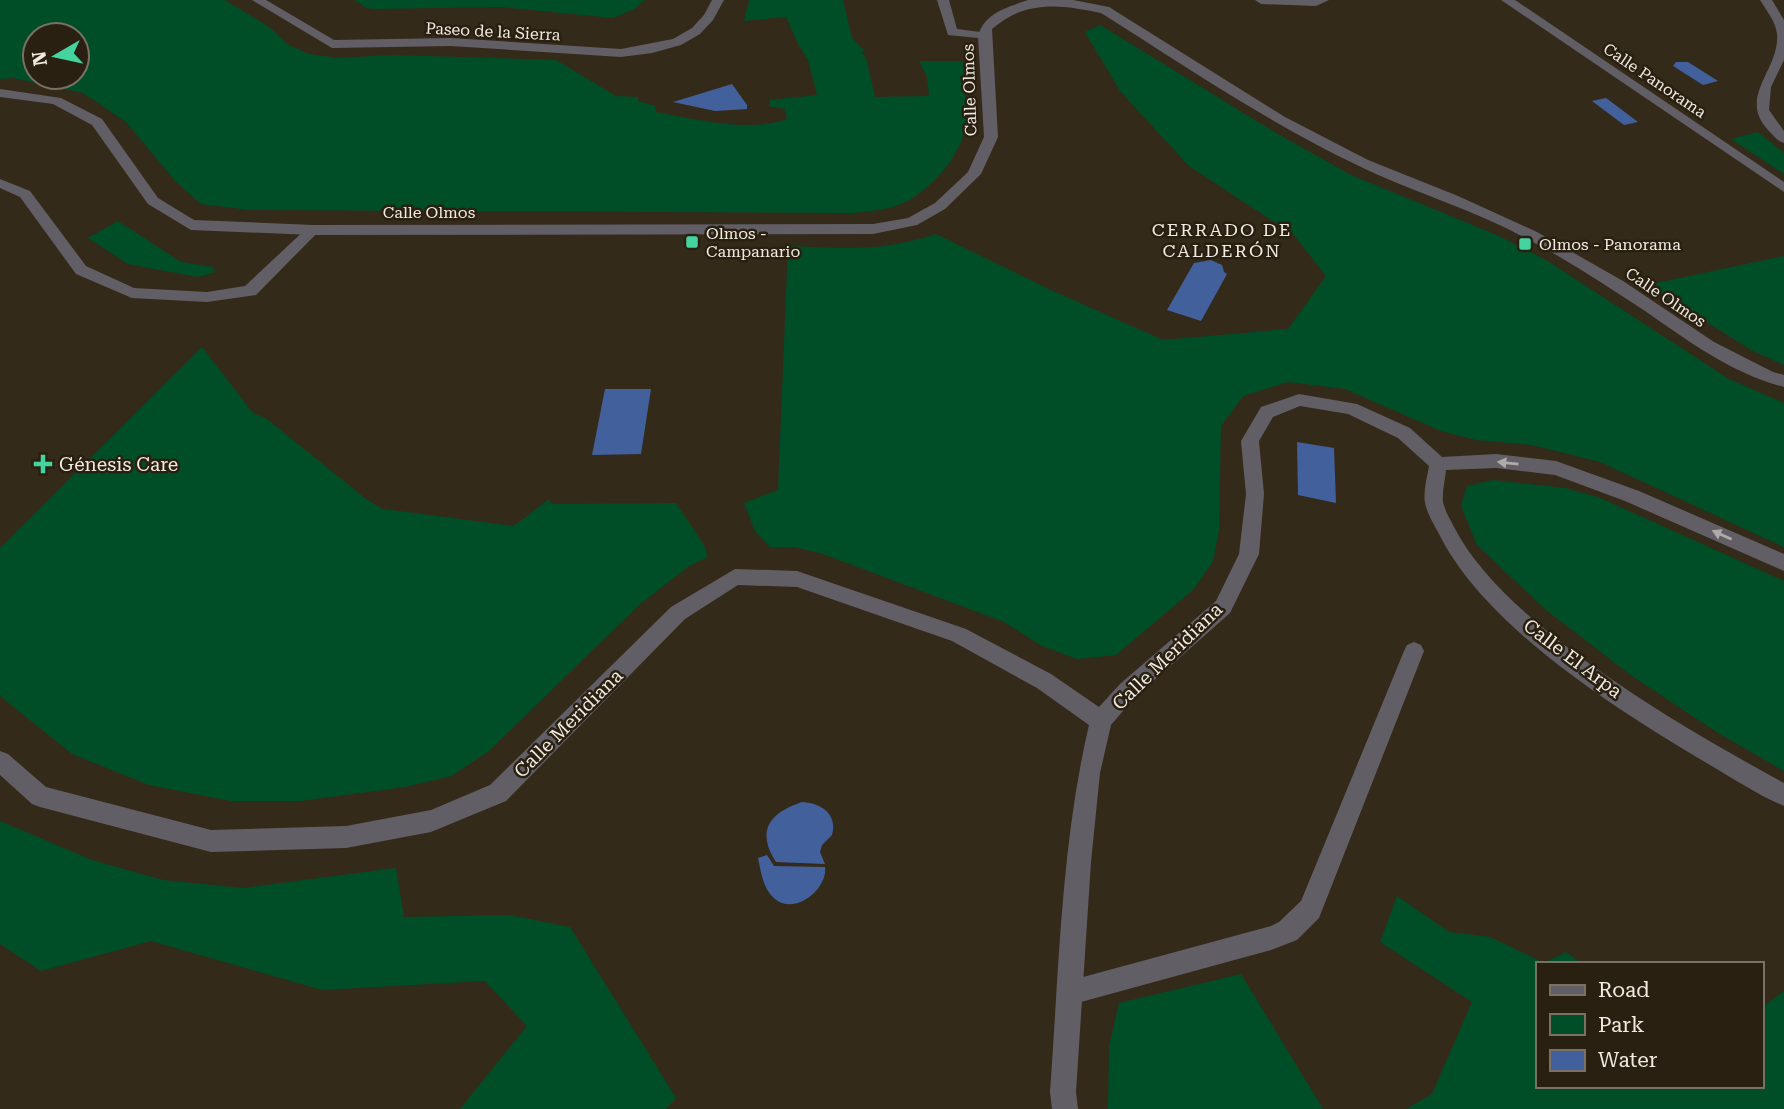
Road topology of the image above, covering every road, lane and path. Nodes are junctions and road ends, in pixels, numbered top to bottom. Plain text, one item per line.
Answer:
1 (258, 0) edge
2 (718, 0) edge
3 (943, 0) edge
4 (1261, 0) edge
5 (1323, 0) edge
6 (1507, 0) edge
7 (1766, 0) edge
8 (984, 36) junction
9 (0, 93) edge
10 (1784, 139) edge
11 (0, 183) edge
12 (1784, 188) edge
13 (313, 230) junction
14 (1784, 381) edge
15 (1438, 464) junction
16 (1784, 563) edge
17 (1414, 652) dead end
18 (1101, 721) junction
19 (0, 761) edge
20 (1784, 795) edge
21 (1070, 992) junction
22 (1065, 1109) edge

1 - 2 street, Paseo de la Sierra
3 - 8 street
4 - 5 street
6 - 12 street, Calle Panorama
7 - 10 street
8 - 13 street, Calle Olmos
8 - 14 street, Calle Olmos
9 - 13 street, Calle Olmos
11 - 13 street
16 -> 15 street
15 - 18 street, Calle Meridiana
15 - 20 street, Calle El Arpa
17 - 21 street
18 - 19 street, Calle Meridiana
18 - 21 street, Calle Meridiana
21 - 22 street, Calle Meridiana

